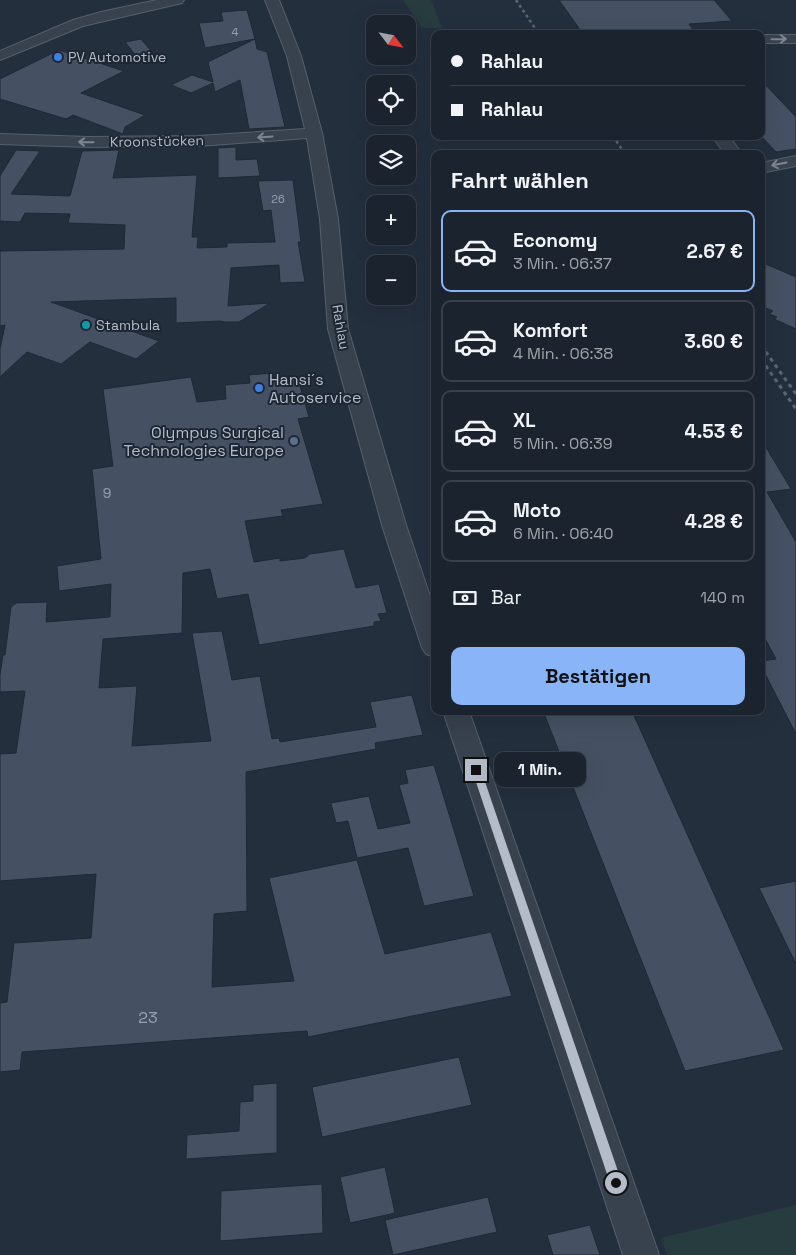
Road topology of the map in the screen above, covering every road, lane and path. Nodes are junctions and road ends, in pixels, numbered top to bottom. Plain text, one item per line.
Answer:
1 (177, 0) edge
2 (272, 0) edge
3 (765, 39) edge
4 (796, 39) edge
5 (0, 56) edge
6 (314, 133) junction
7 (0, 139) edge
8 (723, 140) edge
9 (731, 150) edge
10 (796, 161) edge
11 (765, 167) edge
12 (431, 636) edge
13 (457, 715) edge
14 (641, 1255) edge

1 - 5 street
2 - 6 street, Rahlau
3 -> 4 street
6 -> 7 street, Kroonstücken
6 - 12 street, Rahlau
8 - 9 street
10 -> 11 street
13 - 14 street

